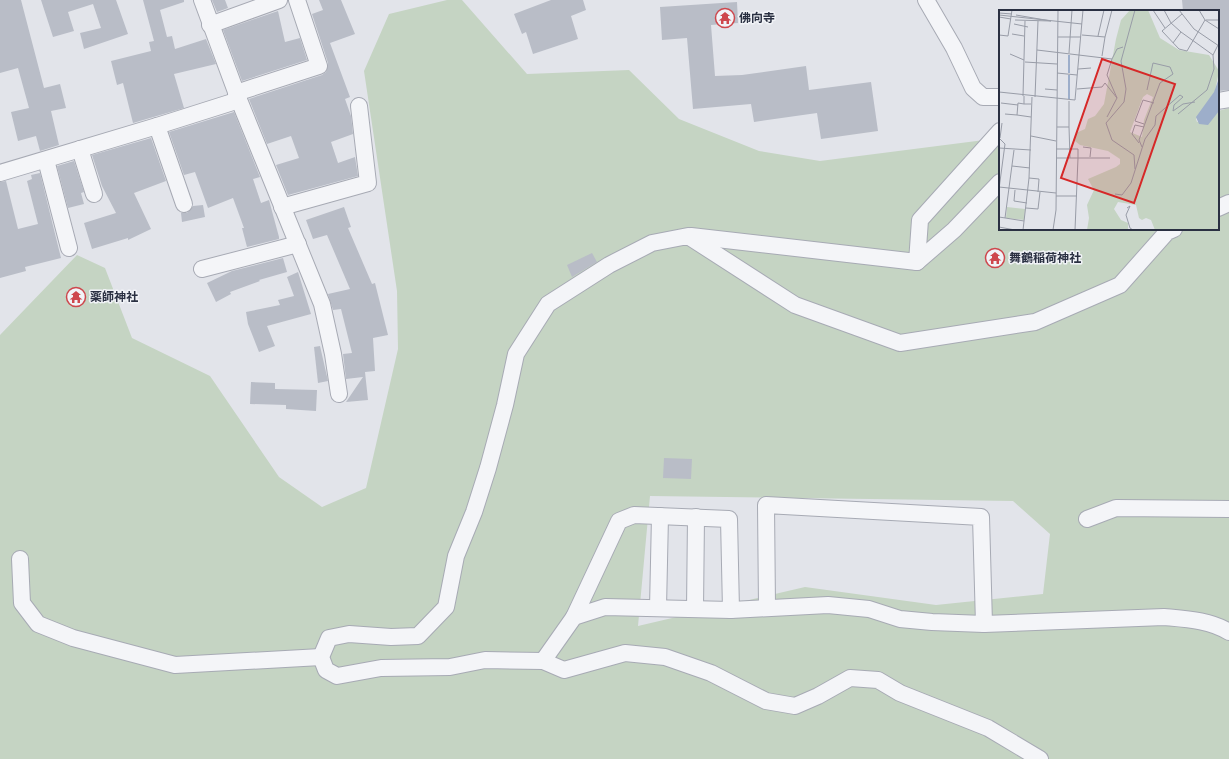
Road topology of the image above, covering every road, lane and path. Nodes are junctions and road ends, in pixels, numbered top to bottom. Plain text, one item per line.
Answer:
1 (202, 0) edge
2 (279, 0) edge
3 (297, 0) edge
4 (926, 0) edge
5 (210, 25) junction
6 (237, 96) junction
7 (999, 97) edge
8 (1229, 99) edge
9 (1219, 101) edge
10 (359, 106) dead end
11 (157, 126) junction
12 (999, 132) edge
13 (80, 149) junction
14 (46, 160) junction
15 (0, 173) edge
16 (999, 183) edge
17 (94, 194) dead end
18 (1229, 203) edge
19 (184, 204) dead end
20 (282, 207) junction
21 (1219, 208) edge
22 (1172, 230) edge
23 (688, 236) junction
24 (298, 244) junction
25 (69, 248) dead end
26 (917, 262) junction
27 (202, 269) dead end
28 (339, 394) dead end
29 (1229, 508) edge
30 (660, 516) junction
31 (696, 517) junction
32 (1087, 519) dead end
33 (20, 559) dead end
34 (767, 607) junction
35 (658, 608) junction
36 (695, 609) junction
37 (731, 610) junction
38 (574, 617) junction
39 (984, 624) junction
40 (1229, 632) edge
41 (321, 657) junction
42 (543, 661) junction
43 (1040, 759) edge

1 - 5 lane
2 - 5 lane
3 - 6 lane
4 - 7 lane
5 - 6 lane
6 - 11 lane
6 - 20 lane
8 - 9 lane
10 - 20 lane
11 - 13 lane
11 - 19 lane
12 - 26 lane
13 - 14 lane
13 - 17 lane
14 - 15 lane
14 - 25 lane
16 - 26 lane
18 - 21 lane
20 - 24 lane
22 - 23 lane
23 - 26 lane
23 - 41 lane
24 - 27 lane
24 - 28 lane
29 - 32 lane
30 - 31 lane
30 - 35 lane
30 - 38 lane
31 - 36 lane
31 - 37 lane
33 - 41 lane
34 - 37 lane
34 - 39 lane
34 - 39 lane
35 - 36 lane
35 - 38 lane
36 - 37 lane
38 - 42 lane
39 - 40 lane
41 - 42 lane
42 - 43 lane

